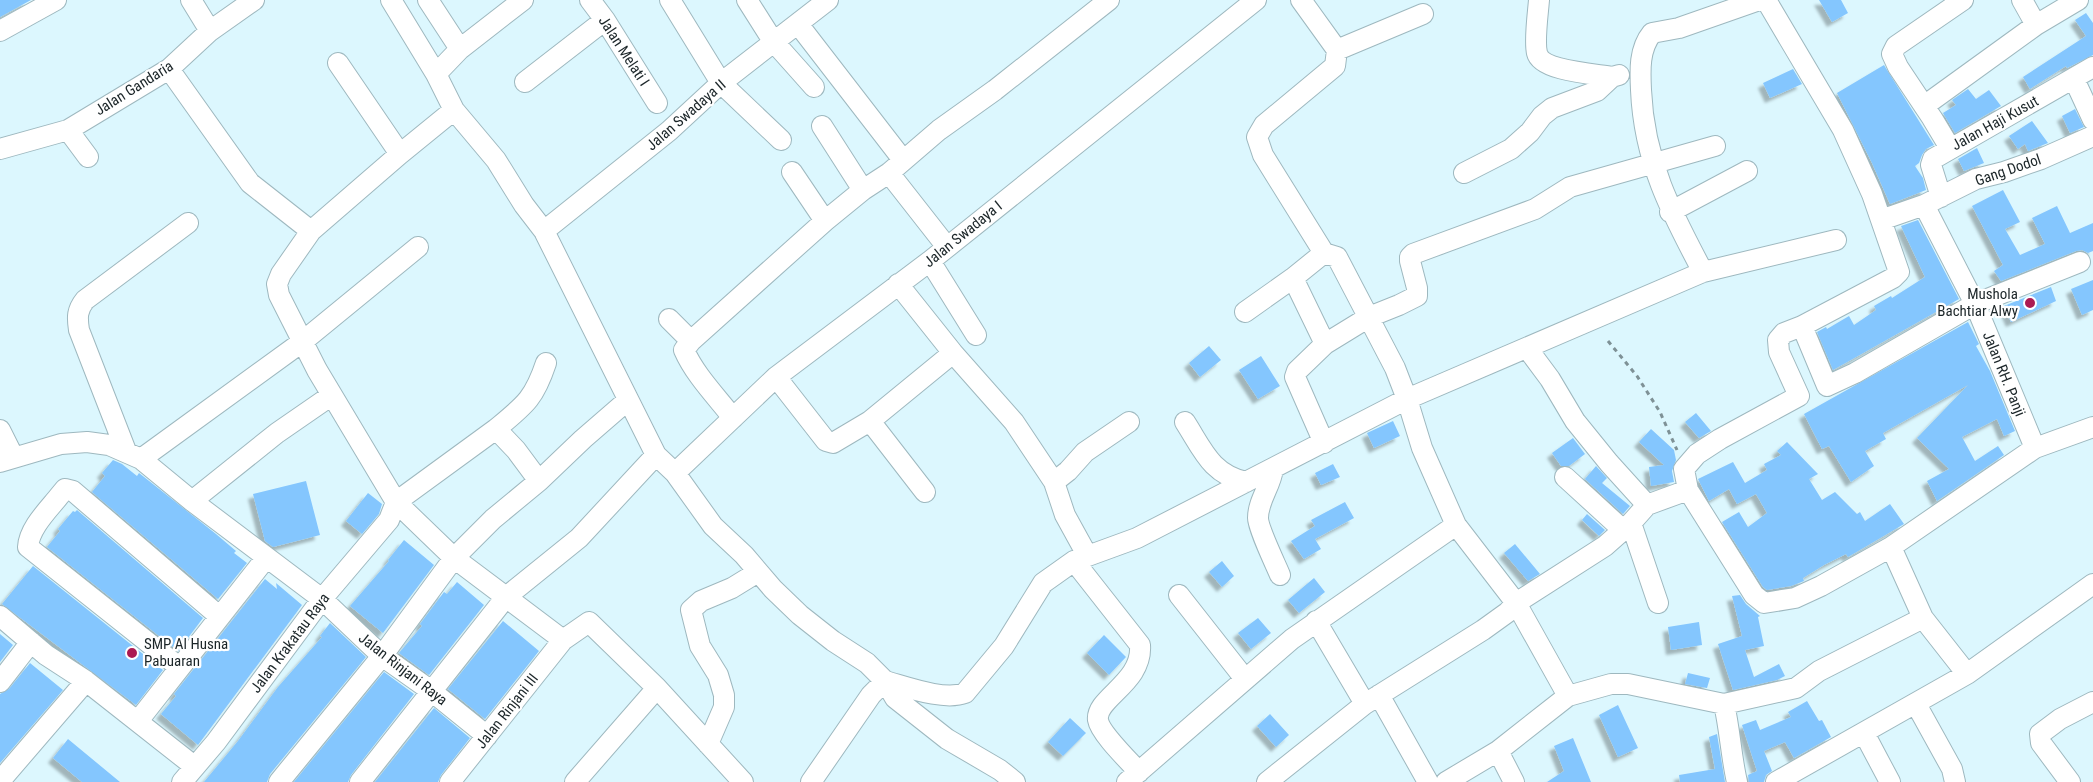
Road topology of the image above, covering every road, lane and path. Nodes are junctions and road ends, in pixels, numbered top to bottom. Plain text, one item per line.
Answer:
1 (56, 0) edge
2 (191, 0) edge
3 (391, 0) edge
4 (428, 0) edge
5 (590, 0) edge
6 (670, 0) edge
7 (747, 0) edge
8 (828, 0) edge
9 (1109, 0) edge
10 (1256, 0) edge
11 (1301, 0) edge
12 (1539, 0) edge
13 (1759, 0) edge
14 (1766, 0) edge
15 (1963, 0) edge
16 (2022, 0) edge
17 (2078, 0) edge
18 (252, 1) edge
19 (516, 2) edge
20 (1423, 14) dead end
21 (605, 20) junction
22 (798, 24) junction
23 (2036, 25) junction
24 (0, 31) edge
25 (210, 31) junction
26 (773, 41) junction
27 (460, 49) junction
28 (1337, 50) junction
29 (338, 63) dead end
30 (2093, 67) edge
31 (169, 69) junction
32 (1640, 70) junction
33 (436, 74) junction
34 (1612, 77) junction
35 (2074, 79) junction
36 (525, 82) dead end
37 (721, 83) junction
38 (814, 87) dead end
39 (657, 103) dead end
40 (1924, 106) junction
41 (454, 110) junction
42 (2093, 120) edge
43 (822, 126) dead end
44 (68, 130) junction
45 (2093, 136) edge
46 (781, 140) dead end
47 (1715, 146) dead end
48 (1950, 148) junction
49 (0, 149) edge
50 (400, 154) junction
51 (88, 157) dead end
52 (1652, 163) junction
53 (896, 167) junction
54 (1747, 171) dead end
55 (792, 172) dead end
56 (1464, 173) dead end
57 (863, 190) junction
58 (1933, 201) junction
59 (1671, 212) junction
60 (1881, 220) junction
61 (825, 221) junction
62 (189, 223) dead end
63 (311, 231) junction
64 (544, 231) junction
65 (1836, 240) dead end
66 (418, 247) dead end
67 (947, 247) junction
68 (1324, 253) junction
69 (930, 261) junction
70 (2080, 261) dead end
71 (1703, 272) junction
72 (1293, 278) junction
73 (898, 284) junction
74 (1975, 304) junction
75 (1245, 312) dead end
76 (1369, 317) junction
77 (669, 319) dead end
78 (1802, 326) junction
79 (976, 335) dead end
80 (691, 341) junction
81 (1608, 341) dead end
82 (302, 342) junction
83 (1325, 345) junction
84 (1527, 348) junction
85 (953, 352) junction
86 (546, 363) dead end
87 (776, 377) junction
88 (1827, 386) junction
89 (332, 395) junction
90 (1799, 396) junction
91 (1407, 399) junction
92 (628, 400) junction
93 (733, 418) junction
94 (870, 421) junction
95 (1129, 422) dead end
96 (1185, 422) dead end
97 (2093, 427) edge
98 (496, 429) junction
99 (0, 430) edge
100 (1324, 444) junction
101 (2035, 448) junction
102 (134, 455) junction
103 (656, 455) junction
104 (7, 459) edge
105 (1273, 469) junction
106 (1684, 469) junction
107 (675, 473) junction
108 (1565, 477) dead end
109 (539, 481) junction
110 (1054, 482) junction
111 (1246, 482) junction
112 (1688, 490) junction
113 (925, 492) dead end
114 (192, 501) junction
115 (396, 502) junction
116 (1647, 505) junction
117 (1456, 525) junction
118 (1627, 527) junction
119 (1891, 547) junction
120 (266, 558) junction
121 (454, 558) junction
122 (1081, 558) junction
123 (758, 572) junction
124 (1280, 574) dead end
125 (2093, 584) edge
126 (1179, 595) dead end
127 (506, 597) junction
128 (322, 599) junction
129 (1516, 603) junction
130 (1658, 603) dead end
131 (0, 616) edge
132 (219, 616) junction
133 (1923, 618) junction
134 (1316, 621) junction
135 (563, 639) junction
136 (31, 642) junction
137 (382, 656) junction
138 (179, 667) junction
139 (1967, 674) junction
140 (1245, 679) junction
141 (86, 681) junction
142 (885, 681) junction
143 (0, 682) edge
144 (657, 688) junction
145 (430, 690) junction
146 (1568, 696) junction
147 (1372, 700) junction
148 (2093, 702) edge
149 (1724, 704) junction
150 (1916, 704) junction
151 (138, 721) junction
152 (1864, 733) junction
153 (487, 736) junction
154 (708, 744) junction
155 (1498, 751) junction
156 (194, 766) junction
157 (1133, 777) edge
158 (1799, 777) edge
159 (0, 781) edge
160 (182, 782) edge
161 (279, 782) edge
162 (360, 782) edge
163 (450, 782) edge
164 (575, 782) edge
165 (743, 782) edge
166 (811, 782) edge
167 (1016, 782) edge
168 (1267, 782) edge
169 (1428, 782) edge
170 (1446, 782) edge
171 (1514, 782) edge
172 (1737, 782) edge
173 (1776, 782) edge
174 (1890, 782) edge
175 (1955, 782) edge
176 (2070, 782) edge

1 - 24 street
2 - 25 street
3 - 33 street
4 - 27 street
5 - 21 street, Jalan Melati I
6 - 37 street
7 - 26 street
8 - 22 street, Jalan Swadaya II
9 - 53 street
10 - 67 street, Jalan Swadaya I
11 - 28 street
12 - 34 street
13 - 32 street
14 - 60 street
15 - 40 street
16 - 23 street
17 - 23 street
18 - 25 street, Jalan Gandaria
19 - 27 street
20 - 28 street
21 - 36 street
21 - 39 street, Jalan Melati I
22 - 26 street, Jalan Swadaya II
22 - 53 street
23 - 40 street
25 - 31 street, Jalan Gandaria
26 - 37 street, Jalan Swadaya II
26 - 38 street
27 - 33 street
28 - 68 street
29 - 50 street
30 - 35 street, Jalan Haji Kusut
31 - 44 street, Jalan Gandaria
31 - 63 street
32 - 34 street
32 - 52 street
33 - 41 street
34 - 56 street
35 - 42 street
35 - 48 street, Jalan Haji Kusut
37 - 46 street
37 - 64 street, Jalan Swadaya II
40 - 48 street
41 - 50 street
41 - 64 street
43 - 57 street
44 - 49 street, Jalan Gandaria
44 - 51 street
45 - 58 street, Gang Dodol
47 - 52 street
48 - 58 street, Jalan Haji Kusut
50 - 63 street
52 - 59 street
52 - 76 street
53 - 57 street
53 - 67 street
54 - 59 street
55 - 61 street
57 - 61 street
58 - 60 street, Gang Dodol
58 - 74 street, Jalan RH. Panji
59 - 71 street
60 - 78 street
61 - 80 street
62 - 102 street
63 - 82 street
64 - 92 street
65 - 71 street
66 - 82 street
67 - 69 street, Jalan Swadaya I
68 - 72 street
68 - 76 street
69 - 73 street, Jalan Swadaya I
69 - 79 street
70 - 74 street
71 - 84 street
72 - 75 street
72 - 83 street
73 - 85 street
73 - 87 street, Jalan Swadaya I
74 - 88 street
74 - 101 street, Jalan RH. Panji
76 - 83 street
76 - 91 street
77 - 80 street
78 - 88 street
78 - 90 street
80 - 93 street
81 - 106 path
82 - 89 street
82 - 102 street
83 - 100 street
84 - 91 street
84 - 116 street
85 - 94 street
85 - 110 street
86 - 98 street
87 - 93 street, Jalan Swadaya I
87 - 94 street
88 - 90 street
89 - 114 street
89 - 115 street
90 - 106 street
91 - 100 street
91 - 117 street
92 - 103 street
92 - 109 street
93 - 107 street, Jalan Swadaya I
94 - 113 street
95 - 110 street
96 - 111 street
97 - 101 street
98 - 109 street
98 - 115 street
99 - 104 street
100 - 105 street
101 - 119 street
102 - 104 street
102 - 114 street, Jalan Rinjani Raya
103 - 107 street
103 - 127 street
105 - 111 street
105 - 124 street
106 - 112 street
107 - 123 street
108 - 118 street
109 - 121 street
110 - 122 street
111 - 122 street
112 - 116 street
112 - 119 street
114 - 120 street, Jalan Rinjani Raya
115 - 121 street
115 - 128 street, Jalan Krakatau Raya
116 - 118 street
117 - 129 street
117 - 134 street
118 - 129 street
118 - 130 street
119 - 133 street
120 - 128 street, Jalan Rinjani Raya
120 - 132 street
121 - 127 street
121 - 137 street
122 - 142 street
122 - 157 street
123 - 142 street
123 - 154 street
125 - 139 street
126 - 140 street
127 - 135 street
127 - 145 street
128 - 137 street, Jalan Rinjani Raya
128 - 156 street, Jalan Krakatau Raya
129 - 146 street
129 - 147 street
131 - 136 street
132 - 138 street
132 - 138 street
133 - 139 street
133 - 149 street
134 - 140 street
134 - 147 street
135 - 144 street, Jalan Rinjani III
135 - 153 street, Jalan Rinjani III
136 - 141 street
136 - 143 street
137 - 145 street, Jalan Rinjani Raya
137 - 161 street
138 - 151 street
139 - 150 street
140 - 157 street
141 - 151 street
141 - 159 street
142 - 166 street
142 - 167 street
144 - 154 street
144 - 164 street
145 - 153 street, Jalan Rinjani Raya
145 - 162 street
146 - 149 street
146 - 155 street
147 - 168 street
147 - 169 street
148 - 176 street
149 - 172 street
150 - 152 street
150 - 175 street
151 - 156 street
152 - 158 street
152 - 174 street
153 - 163 street, Jalan Rinjani III
154 - 165 street
155 - 170 street
155 - 171 street
156 - 160 street, Jalan Krakatau Raya
158 - 173 street

